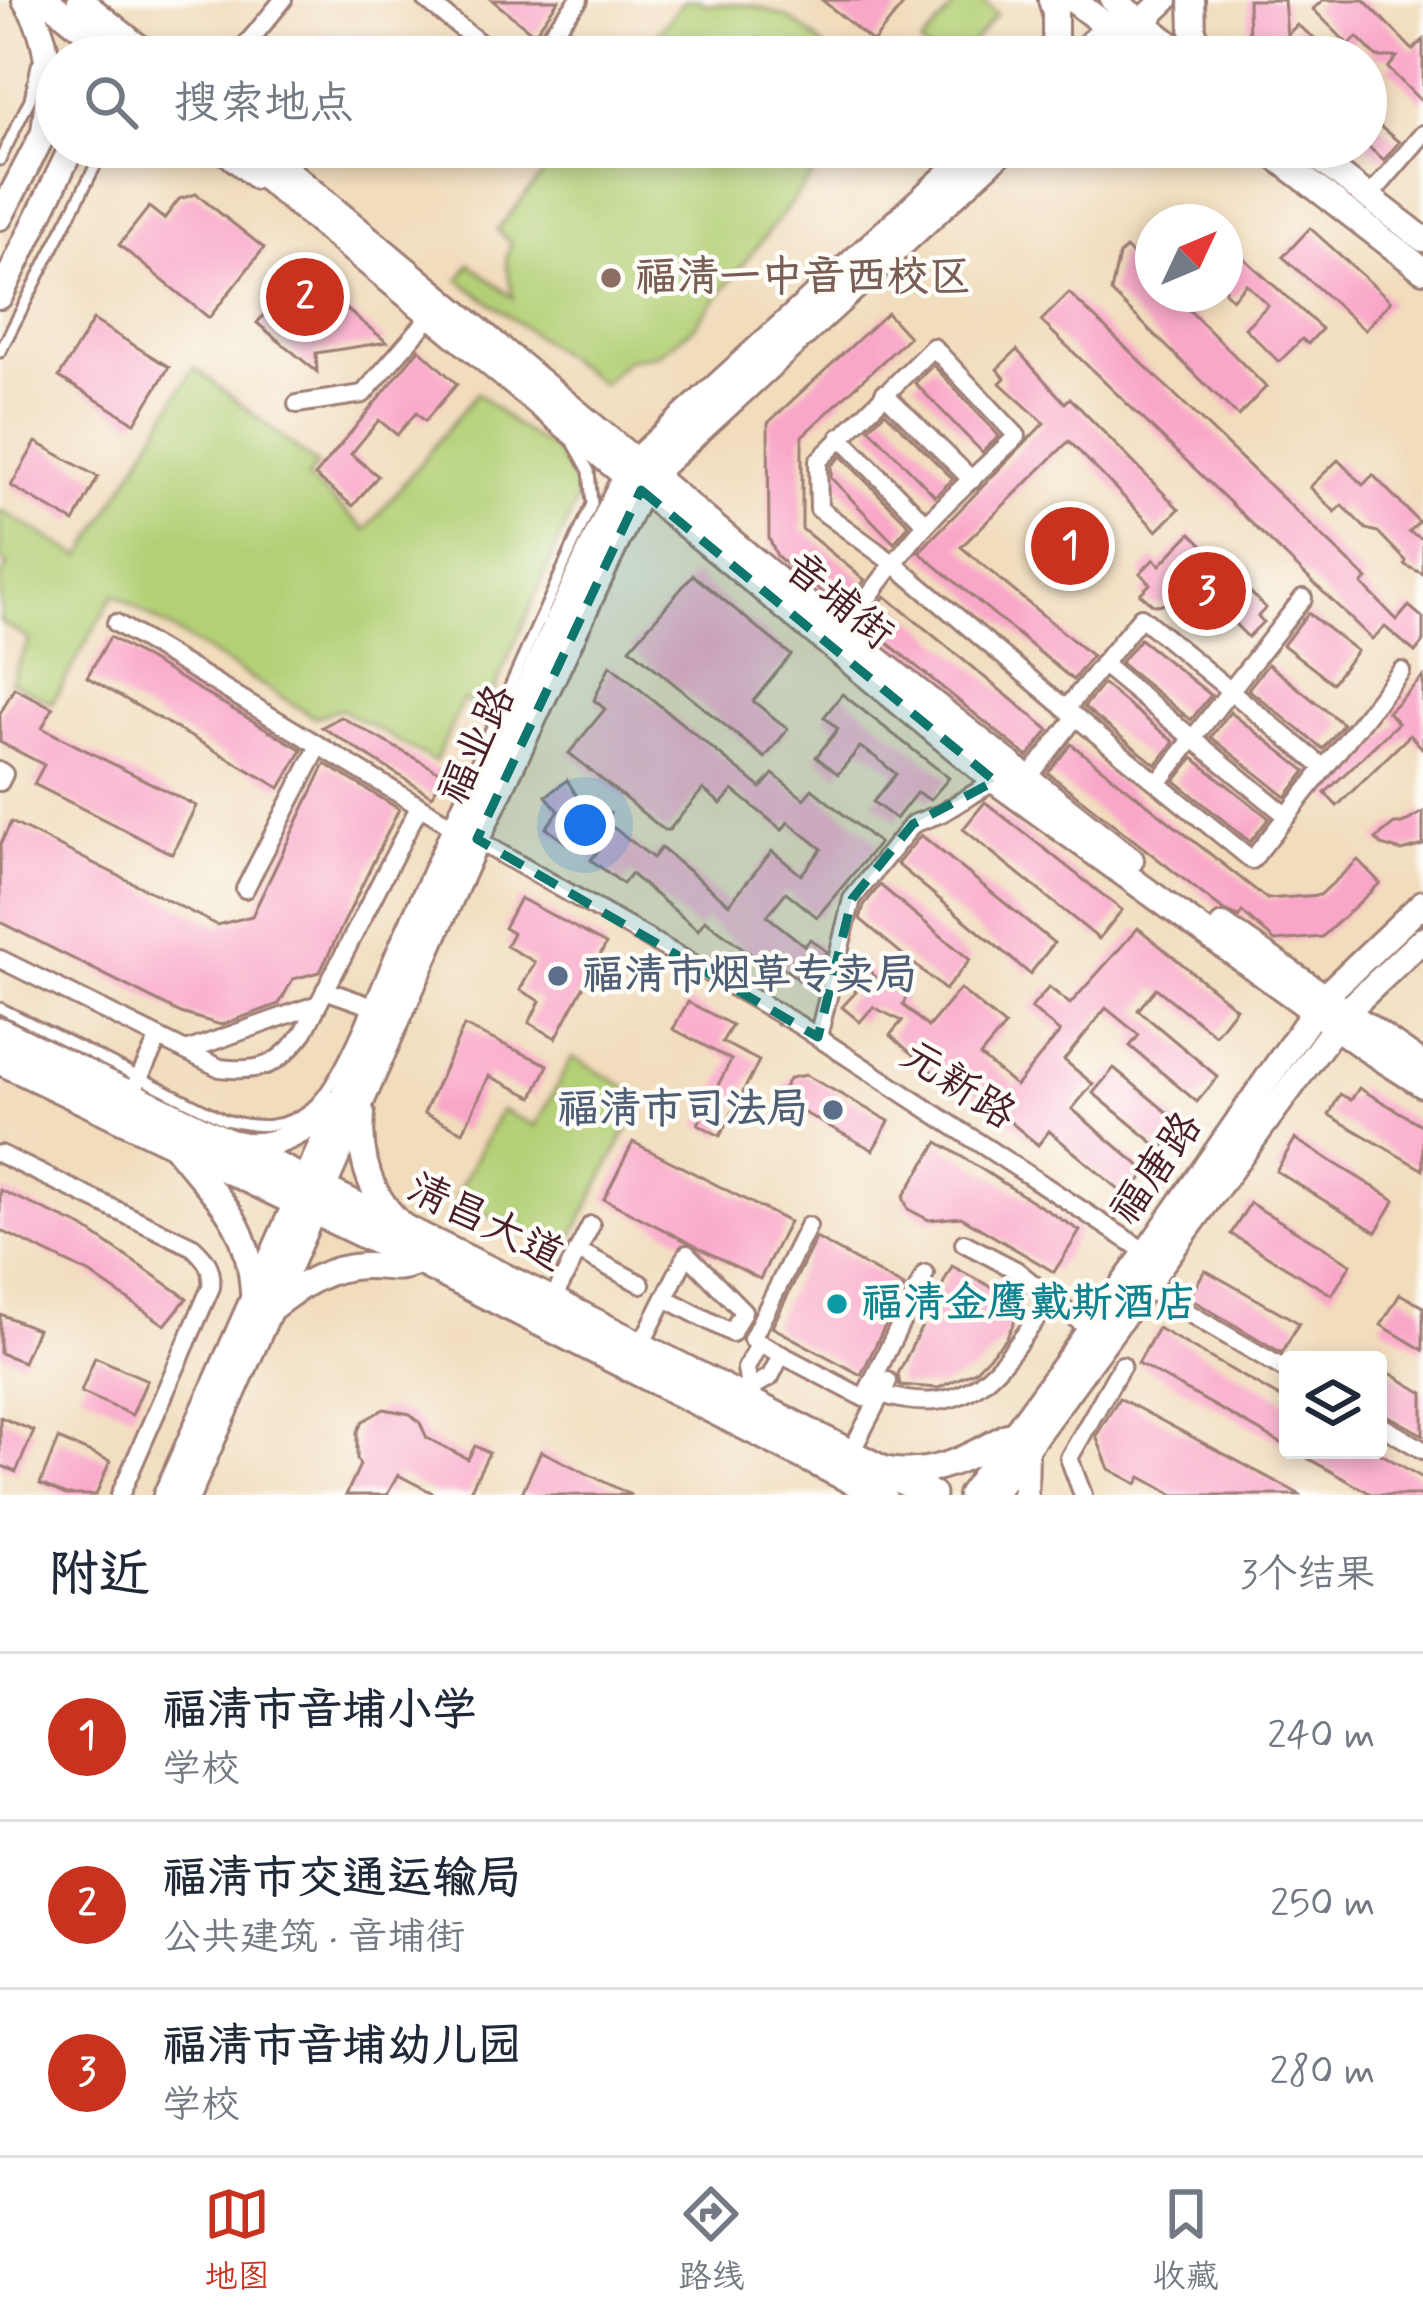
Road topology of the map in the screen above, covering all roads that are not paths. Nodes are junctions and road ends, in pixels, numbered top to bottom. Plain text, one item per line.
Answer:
1 (14, 0) edge
2 (25, 0) edge
3 (47, 0) edge
4 (80, 0) edge
5 (283, 0) edge
6 (426, 0) edge
7 (579, 0) edge
8 (1051, 0) edge
9 (1073, 0) edge
10 (1165, 0) edge
11 (1192, 0) edge
12 (1125, 16) edge
13 (44, 36) edge
14 (93, 36) edge
15 (96, 36) edge
16 (253, 36) edge
17 (471, 36) edge
18 (549, 36) edge
19 (1055, 36) edge
20 (1101, 36) edge
21 (1155, 36) edge
22 (1195, 36) edge
23 (36, 52) edge
24 (36, 70) edge
25 (1422, 135) edge
26 (36, 147) edge
27 (0, 160) edge
28 (62, 168) edge
29 (94, 168) edge
30 (235, 168) edge
31 (252, 168) edge
32 (283, 168) edge
33 (956, 168) edge
34 (983, 168) edge
35 (1291, 168) edge
36 (1331, 168) edge
37 (1369, 197) junction
38 (0, 217) edge
39 (1423, 239) edge
40 (1423, 270) edge
41 (0, 296) edge
42 (427, 320) junction
43 (0, 352) edge
44 (884, 393) junction
45 (297, 404) dead end
46 (840, 437) junction
47 (638, 476) junction
48 (971, 480) junction
49 (926, 524) junction
50 (894, 564) junction
51 (1303, 598) dead end
52 (116, 623) dead end
53 (842, 631) junction
54 (1102, 664) junction
55 (1401, 671) dead end
56 (1231, 692) junction
57 (1071, 713) junction
58 (1194, 739) junction
59 (319, 746) junction
60 (1324, 768) junction
61 (0, 771) edge
62 (1028, 778) junction
63 (994, 781) junction
64 (0, 782) edge
65 (1158, 783) junction
66 (419, 807) junction
67 (1287, 816) junction
68 (462, 832) junction
69 (245, 890) dead end
70 (1423, 903) edge
71 (1423, 939) edge
72 (0, 959) edge
73 (321, 997) junction
74 (1320, 1003) junction
75 (0, 1008) edge
76 (375, 1008) junction
77 (1341, 1019) junction
78 (0, 1032) edge
79 (818, 1037) junction
80 (159, 1038) junction
81 (186, 1051) junction
82 (0, 1060) edge
83 (1423, 1065) edge
84 (1423, 1085) edge
85 (135, 1087) junction
86 (355, 1095) junction
87 (216, 1138) junction
88 (172, 1142) junction
89 (0, 1154) edge
90 (311, 1196) junction
91 (591, 1225) dead end
92 (808, 1226) dead end
93 (411, 1233) junction
94 (964, 1243) dead end
95 (578, 1250) junction
96 (1155, 1258) junction
97 (421, 1261) junction
98 (925, 1274) dead end
99 (641, 1283) dead end
100 (1144, 1287) junction
101 (665, 1298) junction
102 (1052, 1298) junction
103 (552, 1301) junction
104 (263, 1305) junction
105 (1090, 1330) junction
106 (646, 1335) dead end
107 (759, 1342) junction
108 (782, 1354) junction
109 (1122, 1365) dead end
110 (1279, 1366) edge
111 (746, 1394) junction
112 (1387, 1429) edge
113 (1020, 1438) junction
114 (1423, 1450) edge
115 (850, 1454) junction
116 (877, 1487) edge
117 (120, 1495) edge
118 (166, 1495) edge
119 (188, 1495) edge
120 (931, 1495) edge
121 (970, 1495) edge
122 (992, 1495) edge
123 (1025, 1495) edge
124 (1083, 1495) edge

1 - 23 lane
2 - 13 street
3 - 14 street
4 - 15 street
5 - 16 street
6 - 17 street
7 - 18 street
8 - 19 street
9 - 12 street
10 - 12 street
11 - 22 street
12 - 20 street
12 - 21 street
24 - 27 lane
25 - 37 street
26 - 38 street
28 - 41 street
29 - 43 lane
30 - 42 lane
31 - 42 street, 音埔街
32 - 47 street, 音埔街
33 - 47 street, 福业路
34 - 47 street, 福业路
35 - 40 street
36 - 37 street
37 - 39 street
42 - 45 street
42 - 47 street, 音埔街
42 - 68 lane
44 - 46 street
44 - 48 street
44 - 48 street
46 - 49 street
46 - 50 street
47 - 53 street, 音埔街
47 - 63 street, 音埔街
47 - 68 street, 福业路
48 - 49 street
49 - 50 street
50 - 53 street
50 - 57 street
51 - 56 street
52 - 59 street, 元新路
53 - 62 street, 音埔街
54 - 56 street
54 - 57 street
54 - 58 street
55 - 60 street
56 - 58 street
56 - 60 street
57 - 62 street
57 - 65 street
58 - 65 street
58 - 67 street
59 - 66 street, 元新路
59 - 69 street
60 - 67 street
61 - 64 street
62 - 74 street, 音埔街
63 - 74 street, 音埔街
63 - 79 street
65 - 67 street
66 - 68 street, 元新路
66 - 73 street
68 - 76 street, 福业路
68 - 79 street, 元新路
68 - 86 street, 福业路
70 - 74 street, 福唐路
71 - 77 street, 福唐路
72 - 80 street
73 - 76 street
73 - 81 street
73 - 81 street
74 - 77 street, 音埔街
74 - 96 street, 福唐路
75 - 85 lane
76 - 85 lane
76 - 86 street, 福业路
77 - 83 street, 音埔街
77 - 84 street, 音埔街
77 - 96 street, 福唐路
78 - 85 main road, 清昌大道
79 - 96 street, 元新路
80 - 81 street
80 - 85 street
82 - 88 main road, 清昌大道
85 - 87 main road, 清昌大道
86 - 87 street
86 - 90 street, 福业路
86 - 93 street
87 - 90 main road, 清昌大道
88 - 90 main road, 清昌大道
88 - 104 street
89 - 117 street
90 - 93 main road, 清昌大道
90 - 97 main road, 清昌大道
90 - 104 street, 福业路
91 - 95 street
92 - 107 street
93 - 103 main road, 清昌大道
94 - 102 street
95 - 99 street
95 - 103 street
96 - 100 street, 福唐路
96 - 105 street, 福唐路
97 - 104 street
97 - 116 main road, 清昌大道
98 - 108 street
100 - 110 street
100 - 113 street, 福唐路
101 - 101 street
101 - 106 street
102 - 105 street
102 - 115 street
103 - 111 main road, 清昌大道
104 - 118 street, 福业路
104 - 119 street, 福业路
105 - 113 street, 福唐路
107 - 108 street
107 - 111 street
108 - 111 street
109 - 124 street
111 - 115 main road, 清昌大道
112 - 114 street
113 - 116 street
113 - 121 street, 福唐路
113 - 122 street, 福唐路
113 - 123 street
115 - 116 main road, 清昌大道
116 - 120 main road, 清昌大道

